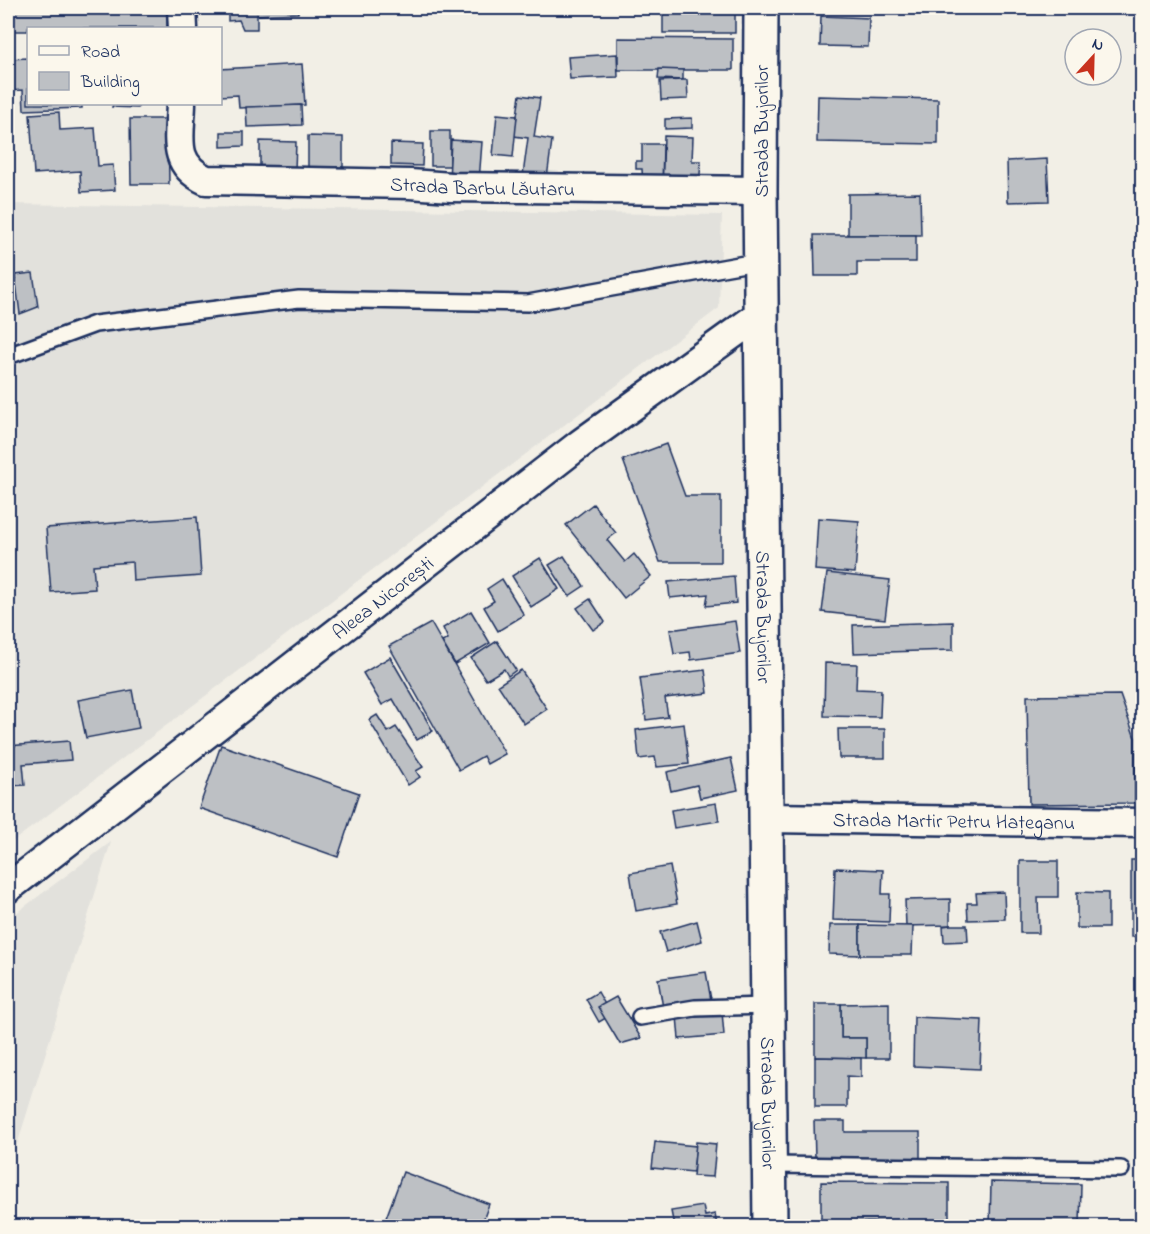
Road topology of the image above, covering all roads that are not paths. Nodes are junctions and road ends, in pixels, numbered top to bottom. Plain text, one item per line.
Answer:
1 (183, 8) edge
2 (761, 8) edge
3 (183, 27) edge
4 (181, 105) edge
5 (760, 190) junction
6 (761, 261) junction
7 (762, 313) junction
8 (8, 356) edge
9 (766, 818) junction
10 (1143, 823) edge
11 (8, 888) edge
12 (768, 1006) junction
13 (640, 1017) dead end
14 (771, 1165) junction
15 (1121, 1168) dead end
16 (770, 1227) edge

1 - 3 street
2 - 5 main road, Strada Bujorilor
4 - 5 street, Strada Barbu Lăutaru
5 - 6 main road, Strada Bujorilor
6 - 7 main road, Strada Bujorilor
6 - 8 lane
7 - 9 main road, Strada Bujorilor
7 - 11 street, Aleea Nicorești
9 - 10 street, Strada Martir Petru Hațeganu
9 - 12 main road, Strada Bujorilor
12 - 13 lane
12 - 14 main road, Strada Bujorilor
14 - 15 lane
14 - 16 main road, Strada Bujorilor

